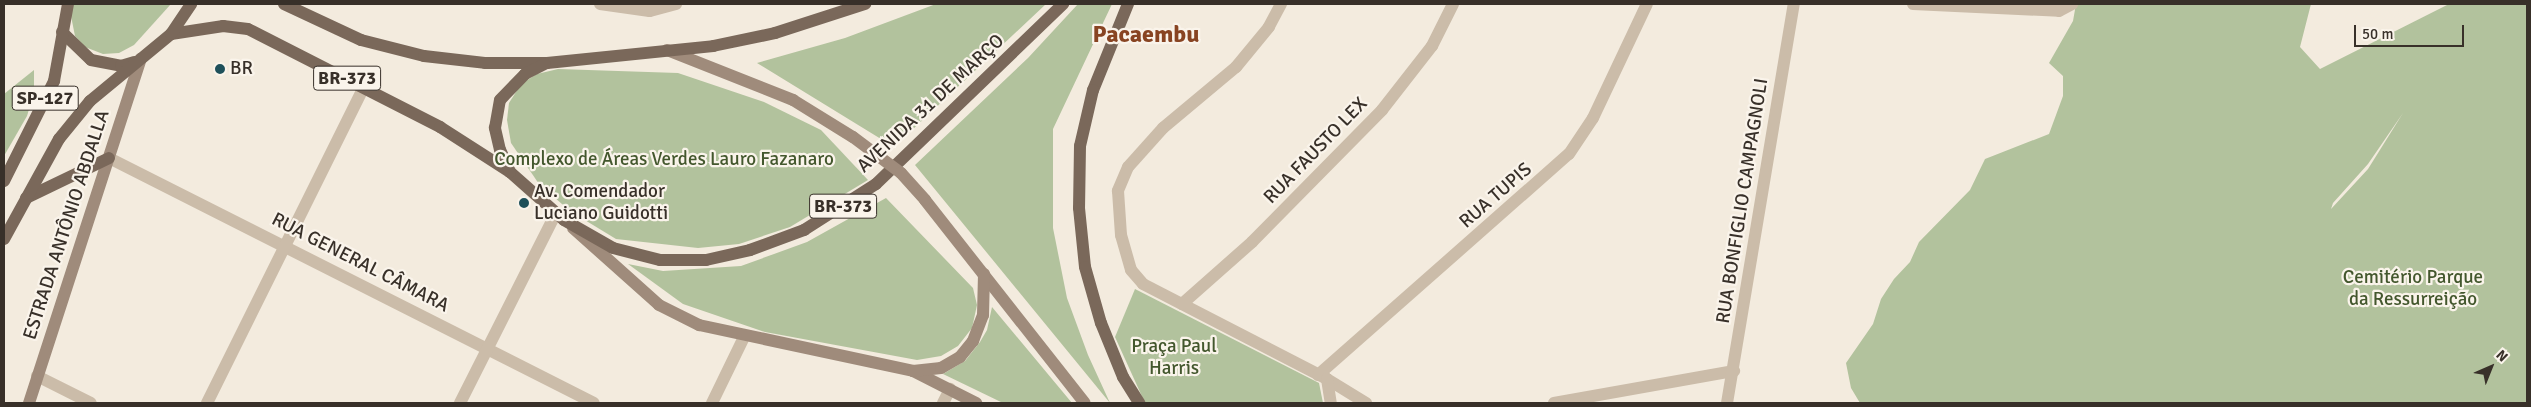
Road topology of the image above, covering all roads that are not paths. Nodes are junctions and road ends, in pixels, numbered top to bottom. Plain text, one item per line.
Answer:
1 (68, 4) edge
2 (191, 4) edge
3 (284, 4) edge
4 (600, 4) edge
5 (676, 4) edge
6 (865, 4) edge
7 (1063, 4) edge
8 (1128, 4) edge
9 (1281, 4) edge
10 (1453, 4) edge
11 (1647, 4) edge
12 (1794, 4) edge
13 (1913, 4) edge
14 (2072, 4) edge
15 (62, 32) junction
16 (171, 34) junction
17 (667, 50) junction
18 (139, 60) junction
19 (547, 63) junction
20 (364, 87) junction
21 (109, 158) junction
22 (510, 172) junction
23 (4, 181) edge
24 (26, 198) junction
25 (560, 216) junction
26 (4, 239) edge
27 (285, 246) junction
28 (984, 274) junction
29 (1182, 304) junction
30 (744, 337) junction
31 (488, 349) junction
32 (1734, 371) junction
33 (913, 372) junction
34 (37, 376) junction
35 (1322, 377) junction
36 (950, 389) junction
37 (28, 403) edge
38 (91, 403) edge
39 (207, 403) edge
40 (460, 403) edge
41 (594, 403) edge
42 (712, 403) edge
43 (943, 403) edge
44 (976, 403) edge
45 (1085, 403) edge
46 (1139, 403) edge
47 (1331, 403) edge
48 (1366, 403) edge
49 (1554, 403) edge
50 (1727, 403) edge

1 - 15 main road, SP-127
2 - 16 main road, SP-127
3 - 19 main road, BR-373
4 - 5 street
6 - 17 main road, BR-373
7 - 25 main road, AVENIDA 31 DE MARÇO / BR-373
8 - 46 main road
9 - 29 street
10 - 29 street, RUA FAUSTO LEX
11 - 35 street, RUA TUPIS
12 - 32 street, RUA BONFIGLIO CAMPAGNOLI
13 - 14 street
15 - 18 main road, SP-127
15 - 23 main road, SP-127
16 - 18 main road, SP-127
16 - 20 main road, BR-373
17 - 19 main road, BR-373
17 - 28 main road, bridge
18 - 21 main road, ESTRADA ANTÔNIO ABDALLA
18 - 24 main road, SP-127
19 - 22 main road
20 - 22 main road, BR-373
20 - 27 street
21 - 24 main road
21 - 27 street, RUA GENERAL CÂMARA
21 - 34 main road, ESTRADA ANTÔNIO ABDALLA
22 - 25 main road, BR-373
24 - 26 main road, SP-127
25 - 30 main road
25 - 31 street
27 - 31 street, RUA GENERAL CÂMARA
27 - 39 street
28 - 33 main road
28 - 45 main road
29 - 35 street
30 - 33 main road
30 - 42 street
31 - 40 street
31 - 41 street, RUA GENERAL CÂMARA
32 - 49 street
32 - 50 street, RUA BONFIGLIO CAMPAGNOLI
33 - 36 main road
34 - 37 main road, ESTRADA ANTÔNIO ABDALLA
34 - 38 street
35 - 47 street
35 - 48 street
36 - 43 street
36 - 44 main road

